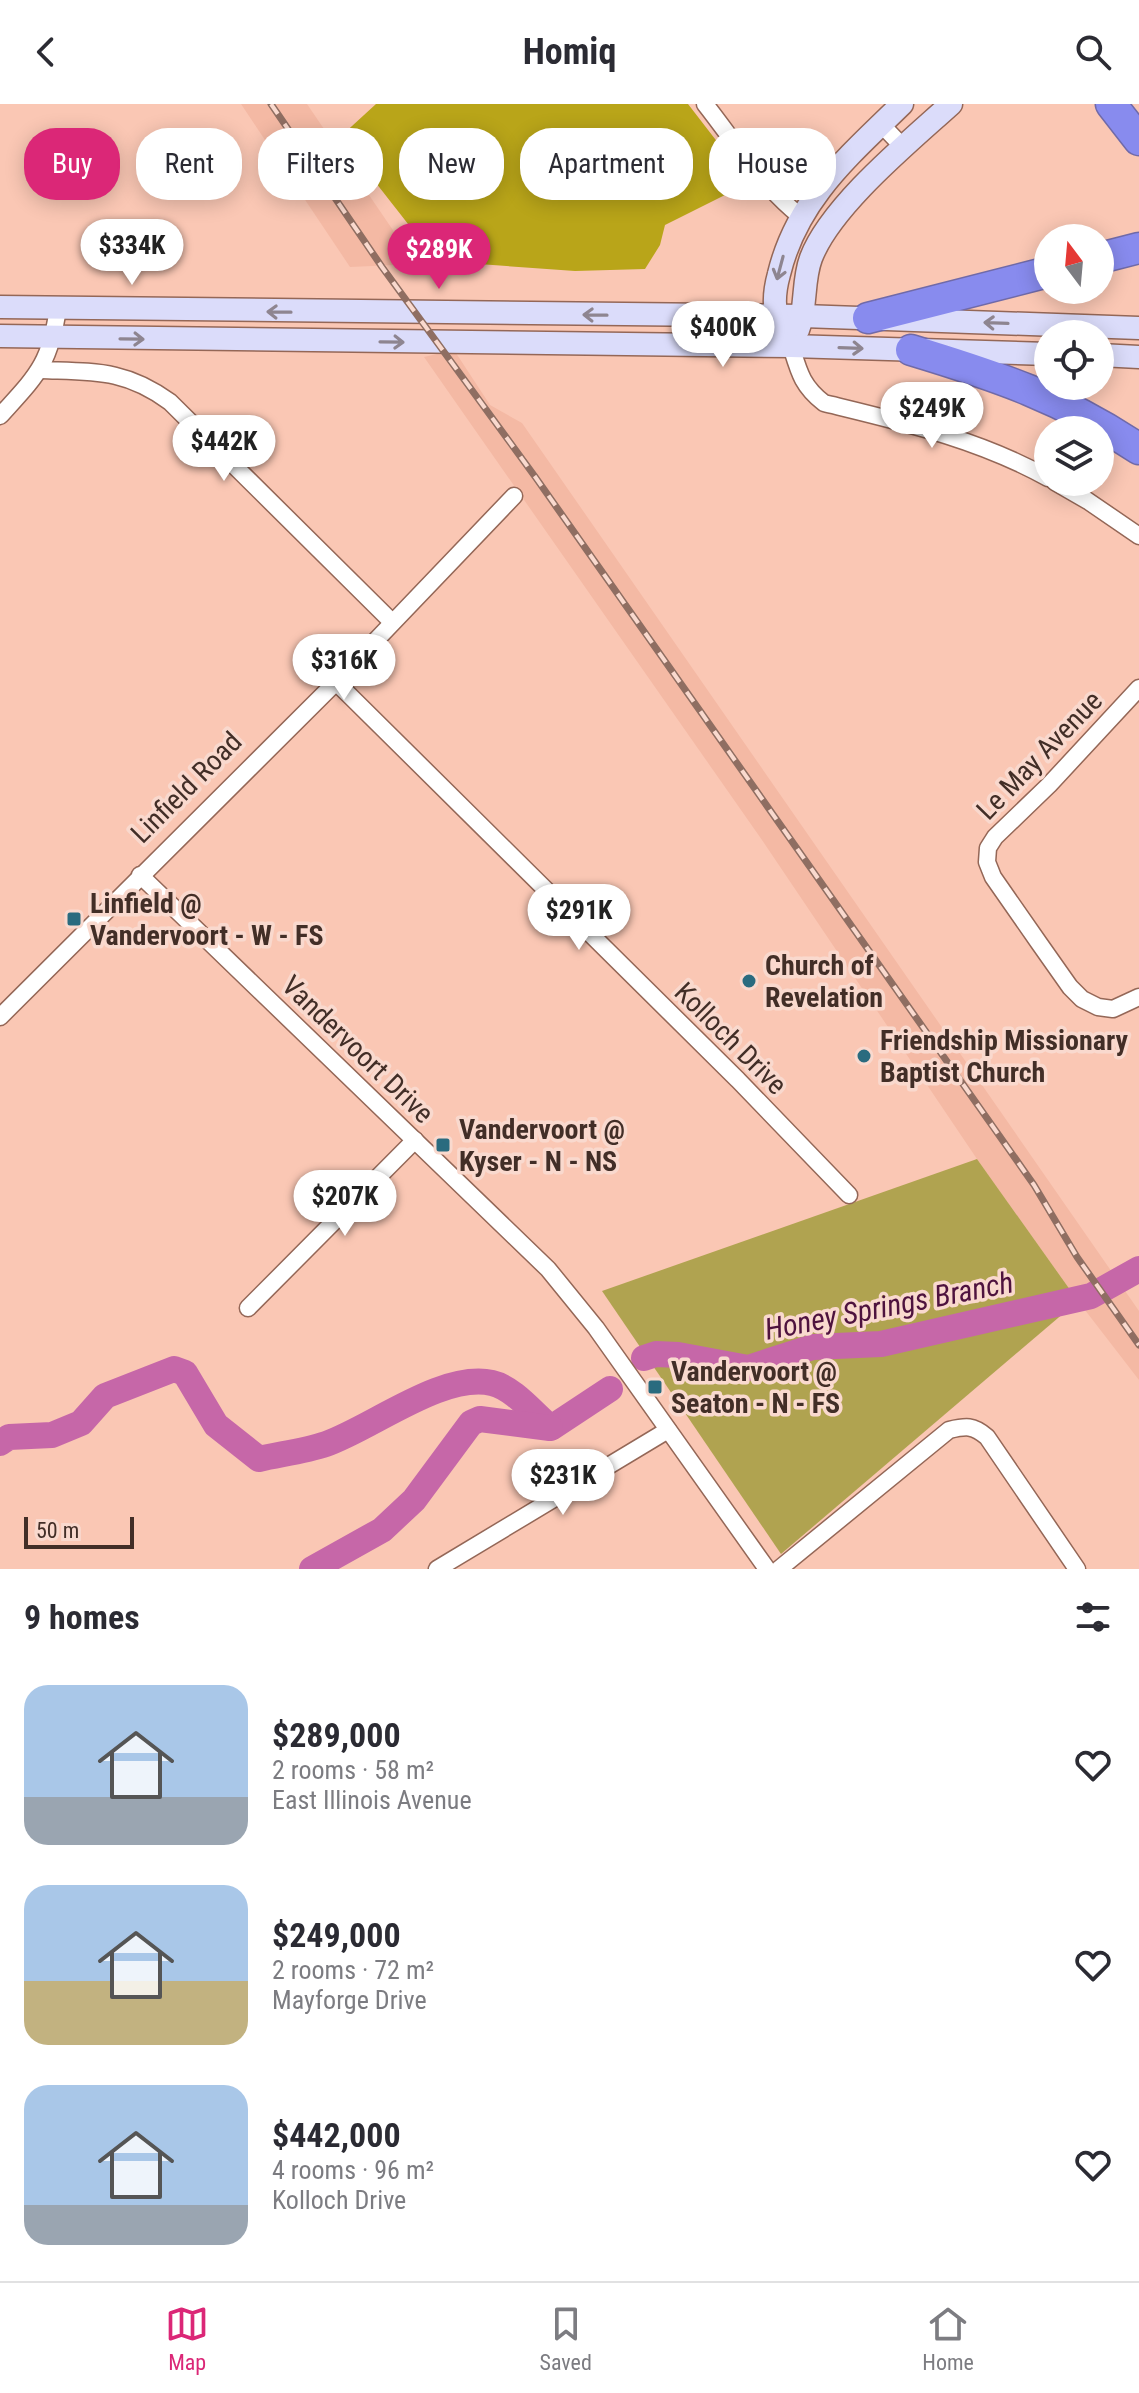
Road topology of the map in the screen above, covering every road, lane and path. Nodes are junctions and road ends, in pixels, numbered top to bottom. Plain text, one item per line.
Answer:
1 (705, 104) edge
2 (902, 104) edge
3 (951, 104) edge
4 (1111, 104) edge
5 (881, 124) junction
6 (1139, 140) edge
7 (903, 147) junction
8 (800, 216) junction
9 (1139, 248) edge
10 (1114, 254) edge
11 (1034, 276) edge
12 (0, 307) edge
13 (58, 308) junction
14 (774, 316) junction
15 (803, 316) junction
16 (868, 318) junction
17 (1139, 328) edge
18 (0, 336) edge
19 (54, 338) junction
20 (791, 346) junction
21 (911, 350) junction
22 (1034, 354) edge
23 (1114, 356) edge
24 (1139, 357) edge
25 (41, 370) junction
26 (0, 416) edge
27 (1139, 449) edge
28 (1034, 471) edge
29 (514, 496) dead end
30 (1079, 496) edge
31 (1139, 536) edge
32 (392, 622) junction
33 (336, 682) junction
34 (1139, 688) edge
35 (140, 875) junction
36 (1139, 997) edge
37 (0, 1017) edge
38 (415, 1140) junction
39 (849, 1195) dead end
40 (248, 1308) dead end
41 (668, 1430) junction
42 (437, 1569) edge
43 (767, 1569) edge
44 (779, 1569) edge
45 (1077, 1569) edge

1 - 8 street
2 - 5 main road
3 - 7 main road
4 - 6 highway
5 - 7 street
5 - 8 main road
7 - 15 main road
8 -> 14 main road
9 - 10 highway
11 - 16 highway
12 - 13 main road
14 -> 13 main road
13 - 19 street
14 - 15 main road
14 - 20 main road
15 - 16 main road
15 - 20 main road
17 -> 16 main road
18 - 19 main road
19 -> 20 main road
19 - 25 street
20 -> 21 main road
20 - 28 street
21 - 22 main road
21 - 27 highway
23 - 24 main road
25 - 26 street
25 - 32 street
29 - 32 street, Linfield Road
30 - 31 street
32 - 33 street, Linfield Road
33 - 35 street, Linfield Road
33 - 39 street, Kolloch Drive
34 - 36 street, Le May Avenue
35 - 37 street, Linfield Road
35 - 38 street, Vandervoort Drive
38 - 40 street
38 - 41 street, Vandervoort Drive
41 - 42 street
41 - 43 street, Vandervoort Drive
44 - 45 street

